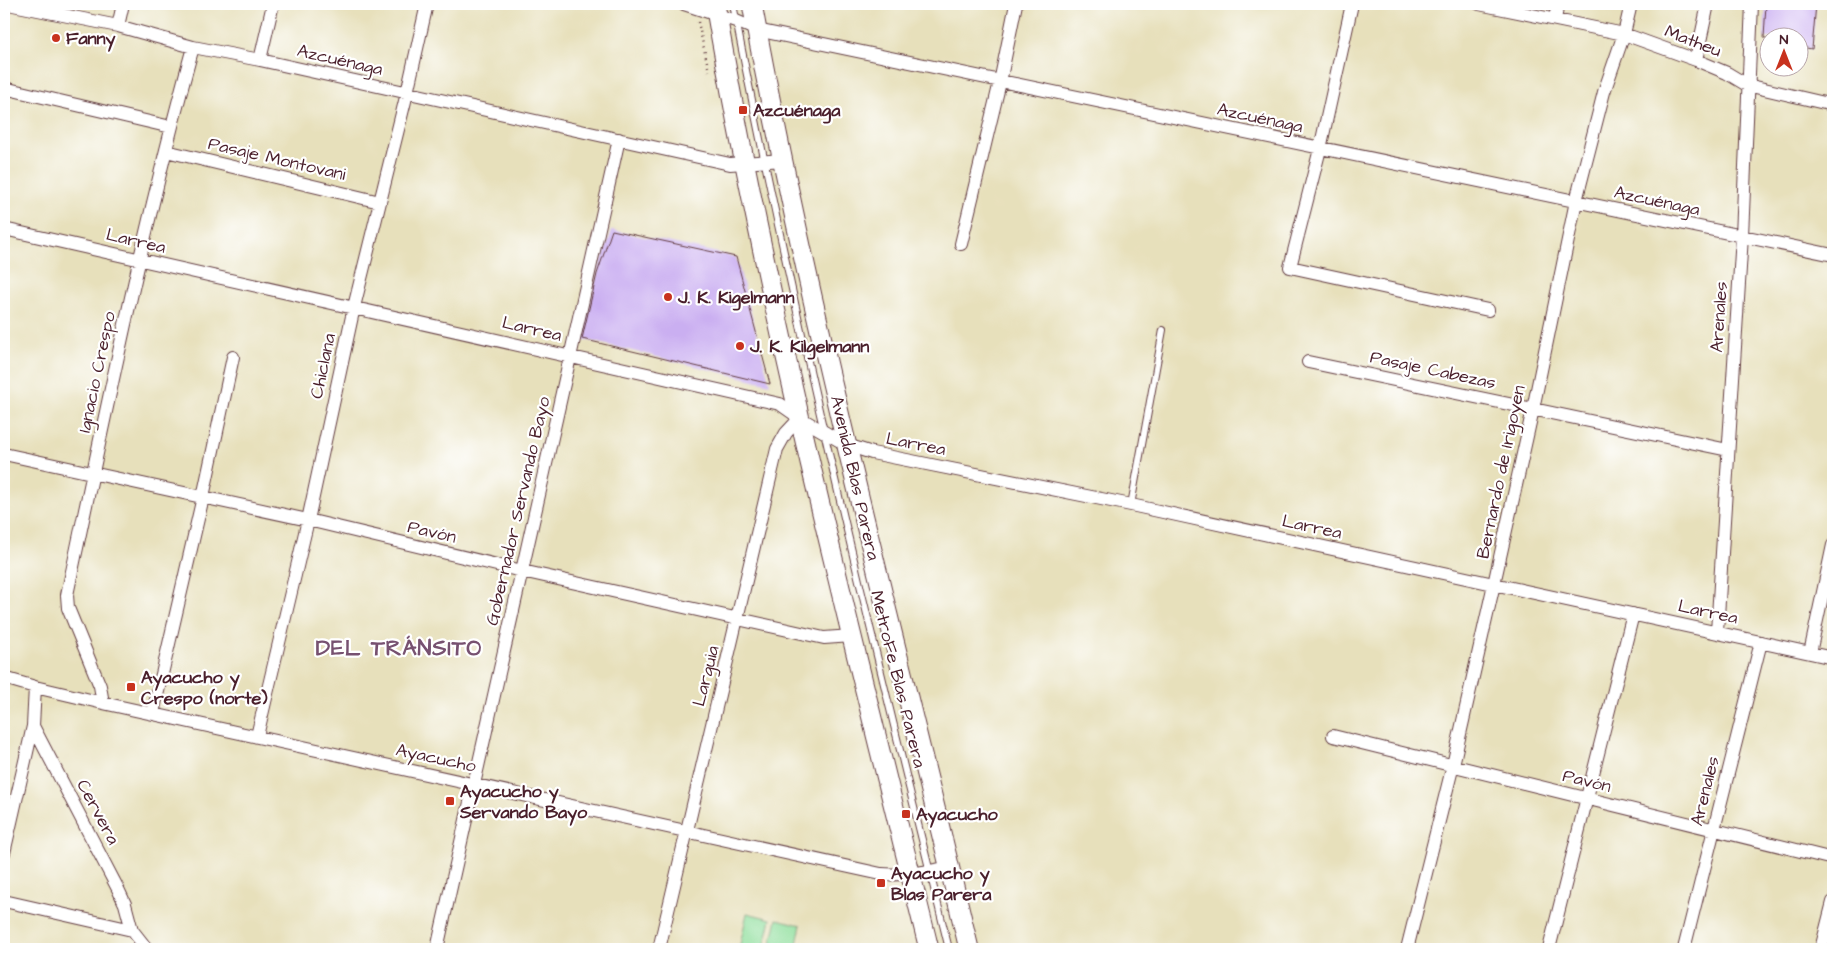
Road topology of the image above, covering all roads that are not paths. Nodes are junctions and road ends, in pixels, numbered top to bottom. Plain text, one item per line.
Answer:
1 (8, 4) edge
2 (124, 4) edge
3 (274, 4) edge
4 (427, 4) edge
5 (684, 4) edge
6 (733, 4) edge
7 (752, 4) edge
8 (1016, 4) edge
9 (1352, 4) edge
10 (1484, 4) edge
11 (1558, 4) edge
12 (1631, 4) edge
13 (1708, 4) edge
14 (1752, 4) edge
15 (716, 9) edge
16 (1554, 20) junction
17 (736, 21) junction
18 (118, 26) junction
19 (757, 30) junction
20 (1624, 34) junction
21 (193, 47) junction
22 (260, 60) junction
23 (1696, 60) junction
24 (1000, 82) junction
25 (1747, 85) junction
26 (4, 88) edge
27 (408, 93) junction
28 (1833, 105) edge
29 (171, 127) junction
30 (619, 139) junction
31 (1320, 148) junction
32 (166, 151) junction
33 (774, 161) junction
34 (746, 164) junction
35 (380, 202) junction
36 (1576, 202) junction
37 (4, 229) edge
38 (1742, 236) junction
39 (961, 244) dead end
40 (1833, 256) edge
41 (140, 260) junction
42 (354, 307) junction
43 (1488, 310) dead end
44 (1163, 330) dead end
45 (571, 356) junction
46 (233, 357) dead end
47 (1308, 362) dead end
48 (1533, 409) junction
49 (800, 418) junction
50 (823, 431) junction
51 (847, 446) junction
52 (1728, 450) junction
53 (4, 454) edge
54 (93, 473) junction
55 (203, 497) junction
56 (1131, 505) junction
57 (308, 520) junction
58 (1833, 545) edge
59 (522, 571) junction
60 (1494, 584) junction
61 (1632, 614) junction
62 (738, 617) junction
63 (1717, 632) junction
64 (852, 636) junction
65 (1761, 642) junction
66 (1810, 653) junction
67 (1833, 658) edge
68 (4, 678) edge
69 (35, 687) junction
70 (103, 703) junction
71 (153, 713) junction
72 (33, 726) junction
73 (257, 736) junction
74 (1333, 736) dead end
75 (1453, 765) junction
76 (475, 784) junction
77 (1586, 799) junction
78 (1714, 830) junction
79 (686, 832) junction
80 (4, 853) edge
81 (1833, 859) edge
82 (950, 867) junction
83 (930, 871) junction
84 (910, 873) junction
85 (4, 901) edge
86 (1833, 902) edge
87 (132, 930) junction
88 (147, 949) edge
89 (437, 949) edge
90 (659, 949) edge
91 (929, 949) edge
92 (949, 949) edge
93 (969, 949) edge
94 (1407, 949) edge
95 (1549, 949) edge
96 (1684, 949) edge
97 (1821, 949) edge

1 - 18 street, Azcuénaga
2 - 18 street
3 - 22 street
4 - 27 street, Chiclana
5 - 15 street, Azcuénaga
6 - 17 lane, MetroFe Blas Parera
7 - 19 main road, Avenida Blas Parera
8 - 24 street
9 - 31 street
10 - 16 street, Matheu
11 - 16 street
12 - 20 street, Bernardo de Irigoyen
13 - 23 street
14 - 25 street, Arenales
15 - 17 street, Azcuénaga
15 - 34 main road
16 - 20 street, Matheu
17 - 19 street, Azcuénaga
17 - 33 lane, MetroFe Blas Parera
18 - 21 street, Azcuénaga
19 - 24 street, Azcuénaga
19 - 33 main road, Avenida Blas Parera
20 - 23 street, Matheu
20 - 36 street, Bernardo de Irigoyen
21 - 22 street, Azcuénaga
21 - 29 street, Ignacio Crespo
22 - 27 street, Azcuénaga
23 - 25 street, Matheu
24 - 31 street, Azcuénaga
24 - 39 street
25 - 28 street, Matheu
25 - 38 street, Arenales
26 - 29 street
27 - 30 street, Azcuénaga
27 - 35 street, Chiclana
29 - 32 street, Ignacio Crespo
30 - 34 street, Azcuénaga
30 - 45 street, Gobernador Servando Bayo
31 - 36 street, Azcuénaga
31 - 43 street
32 - 35 street, Pasaje Montovani
32 - 41 street, Ignacio Crespo
33 - 34 street, Azcuénaga
33 - 50 lane, MetroFe Blas Parera
33 - 51 main road, Avenida Blas Parera
34 - 49 main road
35 - 42 street, Chiclana
36 - 38 street, Azcuénaga
36 - 48 street, Bernardo de Irigoyen
37 - 41 street, Larrea
38 - 40 street, Azcuénaga
38 - 52 street, Arenales
41 - 42 street, Larrea
41 - 54 street, Ignacio Crespo
42 - 45 street, Larrea
42 - 57 street, Chiclana
44 - 56 lane
45 - 49 street, Larrea
45 - 59 street, Gobernador Servando Bayo
46 - 55 street
47 - 48 street, Pasaje Cabezas
48 - 52 street, Pasaje Cabezas
48 - 60 street, Bernardo de Irigoyen
49 - 50 street, Larrea
49 - 62 street, Larguia
49 - 64 main road
50 - 51 street, Larrea
50 - 83 lane, MetroFe Blas Parera
51 - 56 street, Larrea
51 - 82 main road, Avenida Blas Parera
52 - 63 street, Arenales
53 - 54 street, Pavón
54 - 55 street, Pavón
54 - 70 street, Ignacio Crespo
55 - 57 street, Pavón
55 - 71 street
56 - 60 street, Larrea
57 - 59 street, Pavón
57 - 73 street, Chiclana
58 - 66 street
59 - 62 street, Pavón
59 - 76 street, Gobernador Servando Bayo
60 - 61 street, Larrea
60 - 75 street, Bernardo de Irigoyen
61 - 63 street, Larrea
61 - 77 street
62 - 64 street, Pavón
62 - 79 street, Larguia
63 - 65 street, Larrea
64 - 84 main road
65 - 66 street, Larrea
65 - 78 street, Arenales
66 - 67 street, Larrea
68 - 69 street, Ayacucho
69 - 70 street, Ayacucho
69 - 72 street
70 - 71 street, Ayacucho
71 - 73 street, Ayacucho
72 - 80 street
72 - 87 street, Cervera
73 - 76 street, Ayacucho
74 - 75 street, Pavón
75 - 77 street, Pavón
75 - 94 street, Bernardo de Irigoyen
76 - 79 street, Ayacucho
76 - 89 street, Gobernador Servando Bayo
77 - 78 street, Pavón
77 - 95 street
78 - 81 street, Pavón
78 - 96 street, Arenales
79 - 84 street, Ayacucho
79 - 90 street, Larguia
82 - 83 street, Ayacucho
82 - 93 main road, Avenida Blas Parera
83 - 84 street, Ayacucho
83 - 92 lane, MetroFe Blas Parera
84 - 91 main road
85 - 87 street
86 - 97 street
87 - 88 street, Cervera

